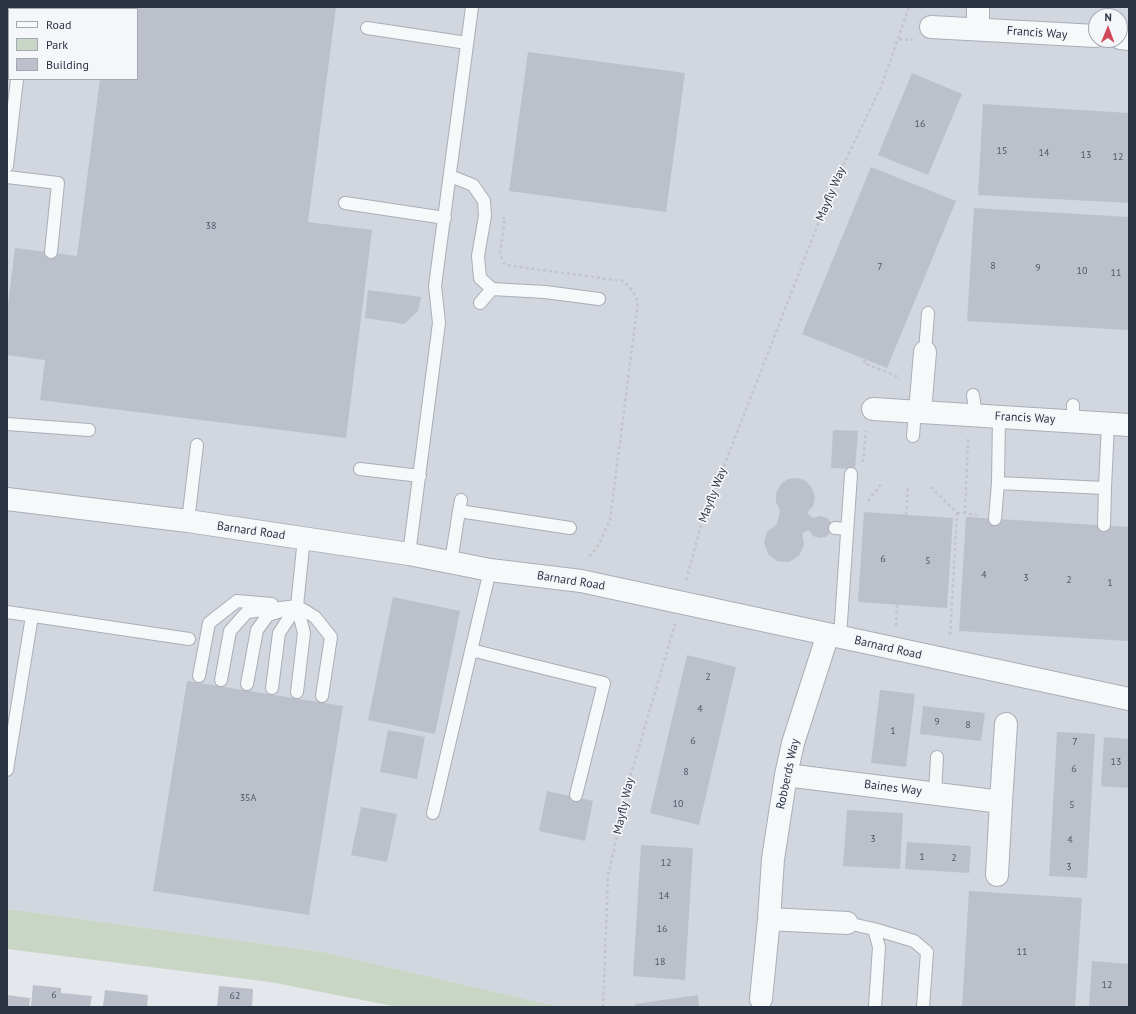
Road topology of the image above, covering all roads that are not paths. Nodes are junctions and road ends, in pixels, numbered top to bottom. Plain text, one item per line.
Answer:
1 (472, 7) edge
2 (978, 7) edge
3 (931, 27) dead end
4 (367, 28) dead end
5 (978, 29) junction
6 (1088, 36) edge
7 (467, 43) junction
8 (17, 80) edge
9 (7, 166) edge
10 (7, 176) edge
11 (450, 176) junction
12 (345, 203) dead end
13 (445, 218) junction
14 (50, 252) dead end
15 (492, 289) junction
16 (599, 298) dead end
17 (480, 303) dead end
18 (928, 313) dead end
19 (925, 352) joint
20 (870, 409) dead end
21 (918, 412) junction
22 (999, 417) junction
23 (7, 424) edge
24 (1118, 424) edge
25 (89, 430) dead end
26 (913, 436) dead end
27 (197, 445) dead end
28 (360, 469) dead end
29 (851, 474) dead end
30 (420, 476) junction
31 (998, 483) junction
32 (1105, 488) junction
33 (7, 499) edge
34 (995, 519) dead end
35 (188, 521) junction
36 (1104, 525) dead end
37 (570, 528) dead end
38 (835, 528) dead end
39 (847, 529) junction
40 (304, 538) junction
41 (409, 554) junction
42 (451, 562) junction
43 (490, 570) junction
44 (297, 606) junction
45 (7, 612) edge
46 (32, 616) junction
47 (834, 636) junction
48 (189, 639) dead end
49 (471, 650) junction
50 (199, 676) dead end
51 (222, 680) dead end
52 (246, 684) dead end
53 (272, 688) dead end
54 (297, 692) dead end
55 (322, 696) dead end
56 (1129, 699) edge
57 (1006, 724) dead end
58 (937, 757) dead end
59 (7, 770) edge
60 (786, 775) junction
61 (935, 794) junction
62 (576, 795) dead end
63 (1000, 802) junction
64 (433, 813) dead end
65 (997, 875) dead end
66 (769, 919) junction
67 (847, 923) joint
68 (874, 929) junction
69 (761, 999) dead end
70 (875, 1007) edge
71 (923, 1007) edge

1 - 7 lane
2 - 5 street
3 - 5 street, Francis Way
4 - 7 lane
5 - 6 street, Francis Way
7 - 11 lane
8 - 9 lane
10 - 14 lane
11 - 13 lane
11 - 15 lane
12 - 13 lane
13 - 30 lane
15 - 16 lane
15 - 17 lane
18 - 19 lane
19 - 21 street
20 - 21 street, Francis Way
21 - 22 street, Francis Way
21 - 26 lane
22 - 24 street, Francis Way
22 - 31 lane
23 - 25 lane
24 - 32 lane
27 - 35 lane
28 - 30 lane
29 - 39 lane
30 - 41 lane
31 - 32 lane
31 - 34 lane
32 - 36 lane
33 - 35 street, Barnard Road
35 - 40 street, Barnard Road
37 - 42 lane
38 - 39 lane
39 - 47 lane
40 - 41 street, Barnard Road
40 - 44 lane
41 - 42 street, Barnard Road
42 - 43 street, Barnard Road
43 - 47 street, Barnard Road
43 - 49 lane
44 - 50 lane
44 - 51 lane
44 - 52 lane
44 - 53 lane
44 - 54 lane
44 - 55 lane
45 - 46 lane
46 - 48 lane
46 - 59 lane
47 - 56 street, Barnard Road
47 - 60 street, Robberds Way
49 - 62 lane
49 - 64 lane
57 - 63 street
58 - 61 lane
60 - 61 street, Baines Way
60 - 66 street, Robberds Way
61 - 63 street, Baines Way
63 - 65 street
66 - 67 street
66 - 69 street, Robberds Way
67 - 68 lane
68 - 70 lane
68 - 71 lane

